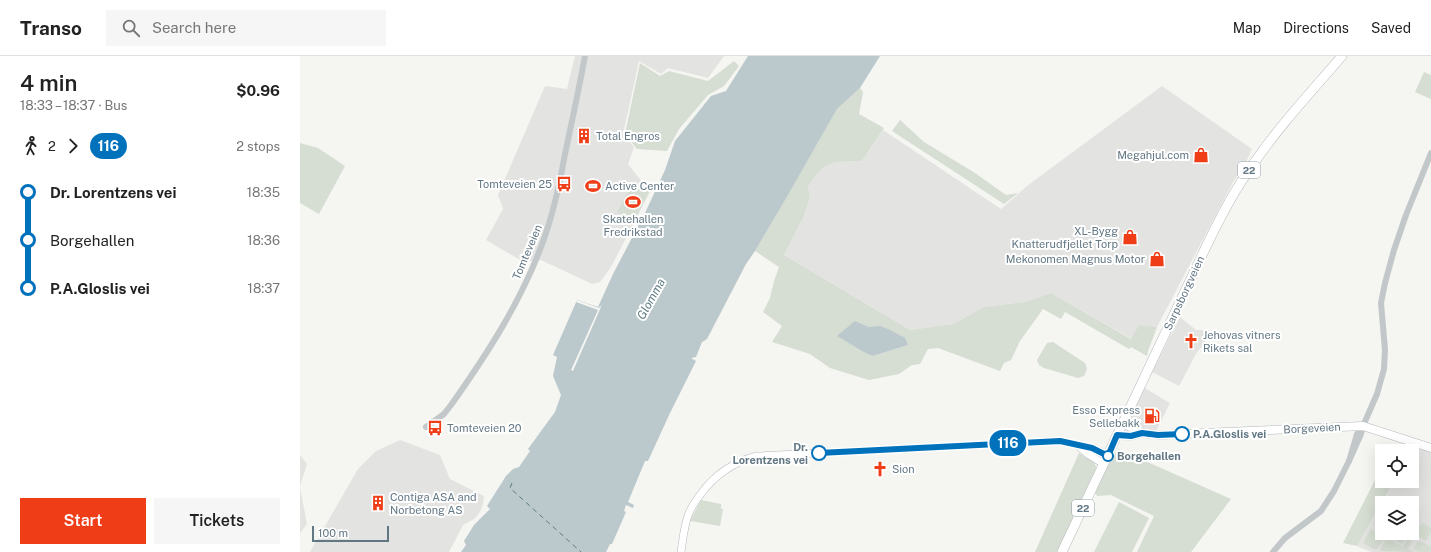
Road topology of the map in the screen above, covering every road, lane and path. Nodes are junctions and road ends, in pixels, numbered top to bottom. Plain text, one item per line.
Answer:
1 (585, 56) edge
2 (1342, 56) edge
3 (1431, 153) edge
4 (1122, 423) junction
5 (1363, 426) junction
6 (426, 427) dead end
7 (1142, 433) junction
8 (1117, 435) junction
9 (1431, 448) edge
10 (1106, 460) junction
11 (681, 552) edge
12 (1062, 552) edge
13 (1274, 552) edge

1 - 6 street, Tomteveien
2 - 4 highway, Sarpsborgveien / 22
3 - 5 street
4 - 7 main road, Borgeveien
4 - 8 highway, Sarpsborgveien / 22
5 - 7 main road, Borgeveien
5 - 9 main road, Borgeveien
5 - 13 street
7 - 8 main road, Borgeveien
8 - 10 highway, Sarpsborgveien / 22
10 - 11 main road
10 - 12 highway, Sarpsborgveien / 22

